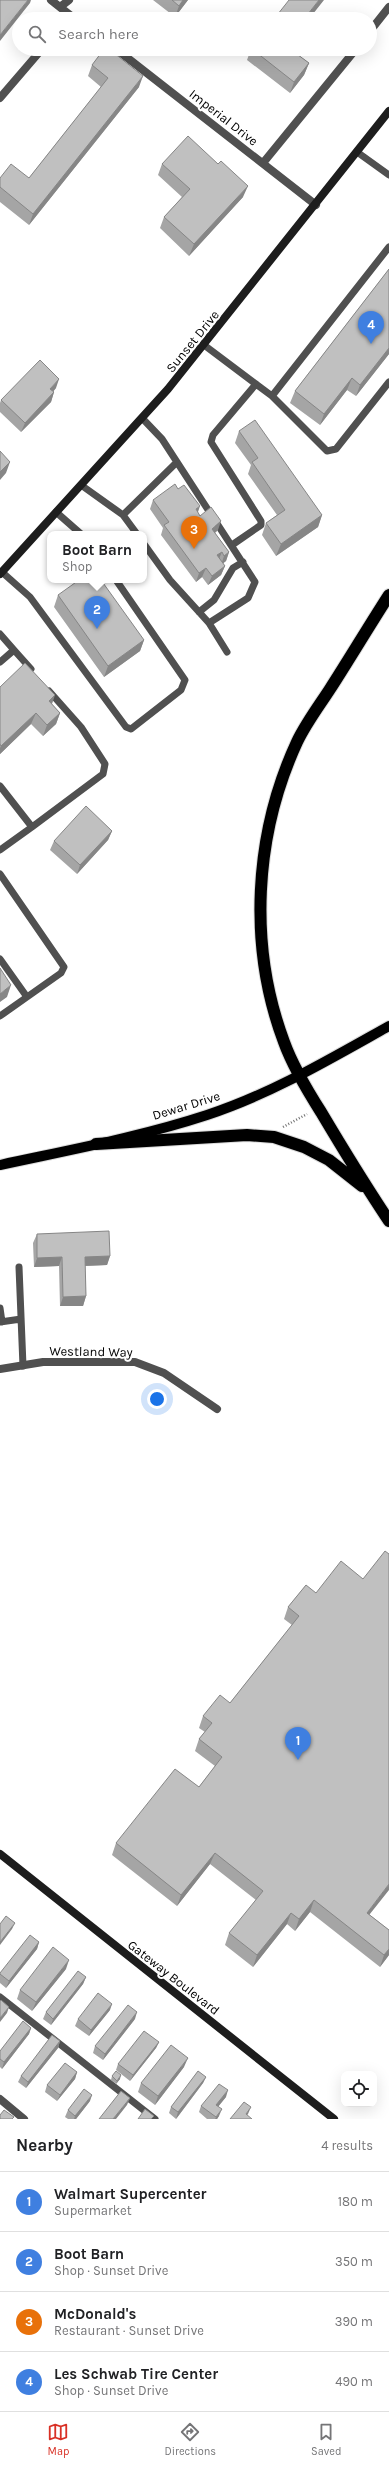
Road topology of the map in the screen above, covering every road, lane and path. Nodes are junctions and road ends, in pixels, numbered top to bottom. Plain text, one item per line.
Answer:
1 (51, 0) edge
2 (69, 0) edge
3 (60, 7) junction
4 (389, 7) edge
5 (65, 12) edge
6 (377, 22) edge
7 (36, 56) edge
8 (125, 56) edge
9 (350, 56) edge
10 (0, 98) edge
11 (389, 112) edge
12 (357, 152) junction
13 (263, 163) junction
14 (389, 176) edge
15 (316, 205) junction
16 (389, 247) edge
17 (204, 345) junction
18 (389, 382) edge
19 (256, 384) junction
20 (272, 396) junction
21 (142, 418) junction
22 (177, 462) junction
23 (81, 485) junction
24 (56, 512) junction
25 (123, 515) junction
26 (78, 531) edge
27 (135, 531) edge
28 (232, 545) junction
29 (147, 548) edge
30 (242, 562) junction
31 (1, 572) edge
32 (118, 583) edge
33 (389, 595) edge
34 (199, 612) junction
35 (209, 623) junction
36 (0, 634) edge
37 (14, 650) junction
38 (227, 652) dead end
39 (0, 662) edge
40 (34, 674) edge
41 (45, 686) edge
42 (0, 786) edge
43 (32, 827) junction
44 (0, 850) edge
45 (0, 874) edge
46 (0, 959) edge
47 (26, 997) junction
48 (0, 1016) edge
49 (389, 1026) edge
50 (300, 1076) junction
51 (309, 1113) dead end
52 (278, 1129) dead end
53 (96, 1144) junction
54 (0, 1165) edge
55 (370, 1193) junction
56 (389, 1221) edge
57 (19, 1267) dead end
58 (0, 1308) edge
59 (21, 1319) junction
60 (1, 1322) edge
61 (23, 1366) junction
62 (0, 1369) edge
63 (217, 1409) dead end
64 (0, 1854) edge
65 (0, 1997) edge
66 (0, 2099) edge
67 (24, 2119) edge
68 (155, 2119) edge
69 (334, 2119) edge

1 - 3 street
2 - 3 street
3 - 5 street
4 - 6 street
7 - 10 street
8 - 13 street, Imperial Drive
9 - 13 street
11 - 12 street, Sunset Drive
12 - 14 lane
12 - 15 street, Sunset Drive
13 - 15 street, Imperial Drive
15 - 17 street, Sunset Drive
16 - 20 lane
17 - 19 lane
17 - 21 street, Sunset Drive
18 - 20 lane
19 - 20 lane
19 - 28 lane
21 - 22 lane
21 - 23 street, Sunset Drive
22 - 25 lane
22 - 28 lane
23 - 24 street, Sunset Drive
23 - 25 lane
24 - 26 lane
24 - 31 street, Sunset Drive
25 - 27 lane
28 - 30 lane
29 - 34 lane
30 - 34 lane
30 - 35 lane
31 - 32 lane
33 - 50 highway
34 - 35 lane
35 - 38 lane
36 - 37 lane
37 - 39 lane
37 - 40 lane
41 - 43 lane
42 - 43 lane
43 - 44 lane
45 - 47 lane
46 - 47 lane
47 - 48 lane
49 - 50 main road, Dewar Drive
50 - 53 main road, Dewar Drive
50 - 55 highway
51 - 52 path
53 - 54 main road, Dewar Drive
53 - 55 highway
55 - 56 highway
57 - 59 lane
58 - 60 lane
59 - 60 lane
59 - 61 lane
61 - 62 street, Westland Way
61 - 63 street, Westland Way
64 - 69 street, Gateway Boulevard
65 - 68 lane
66 - 67 street

